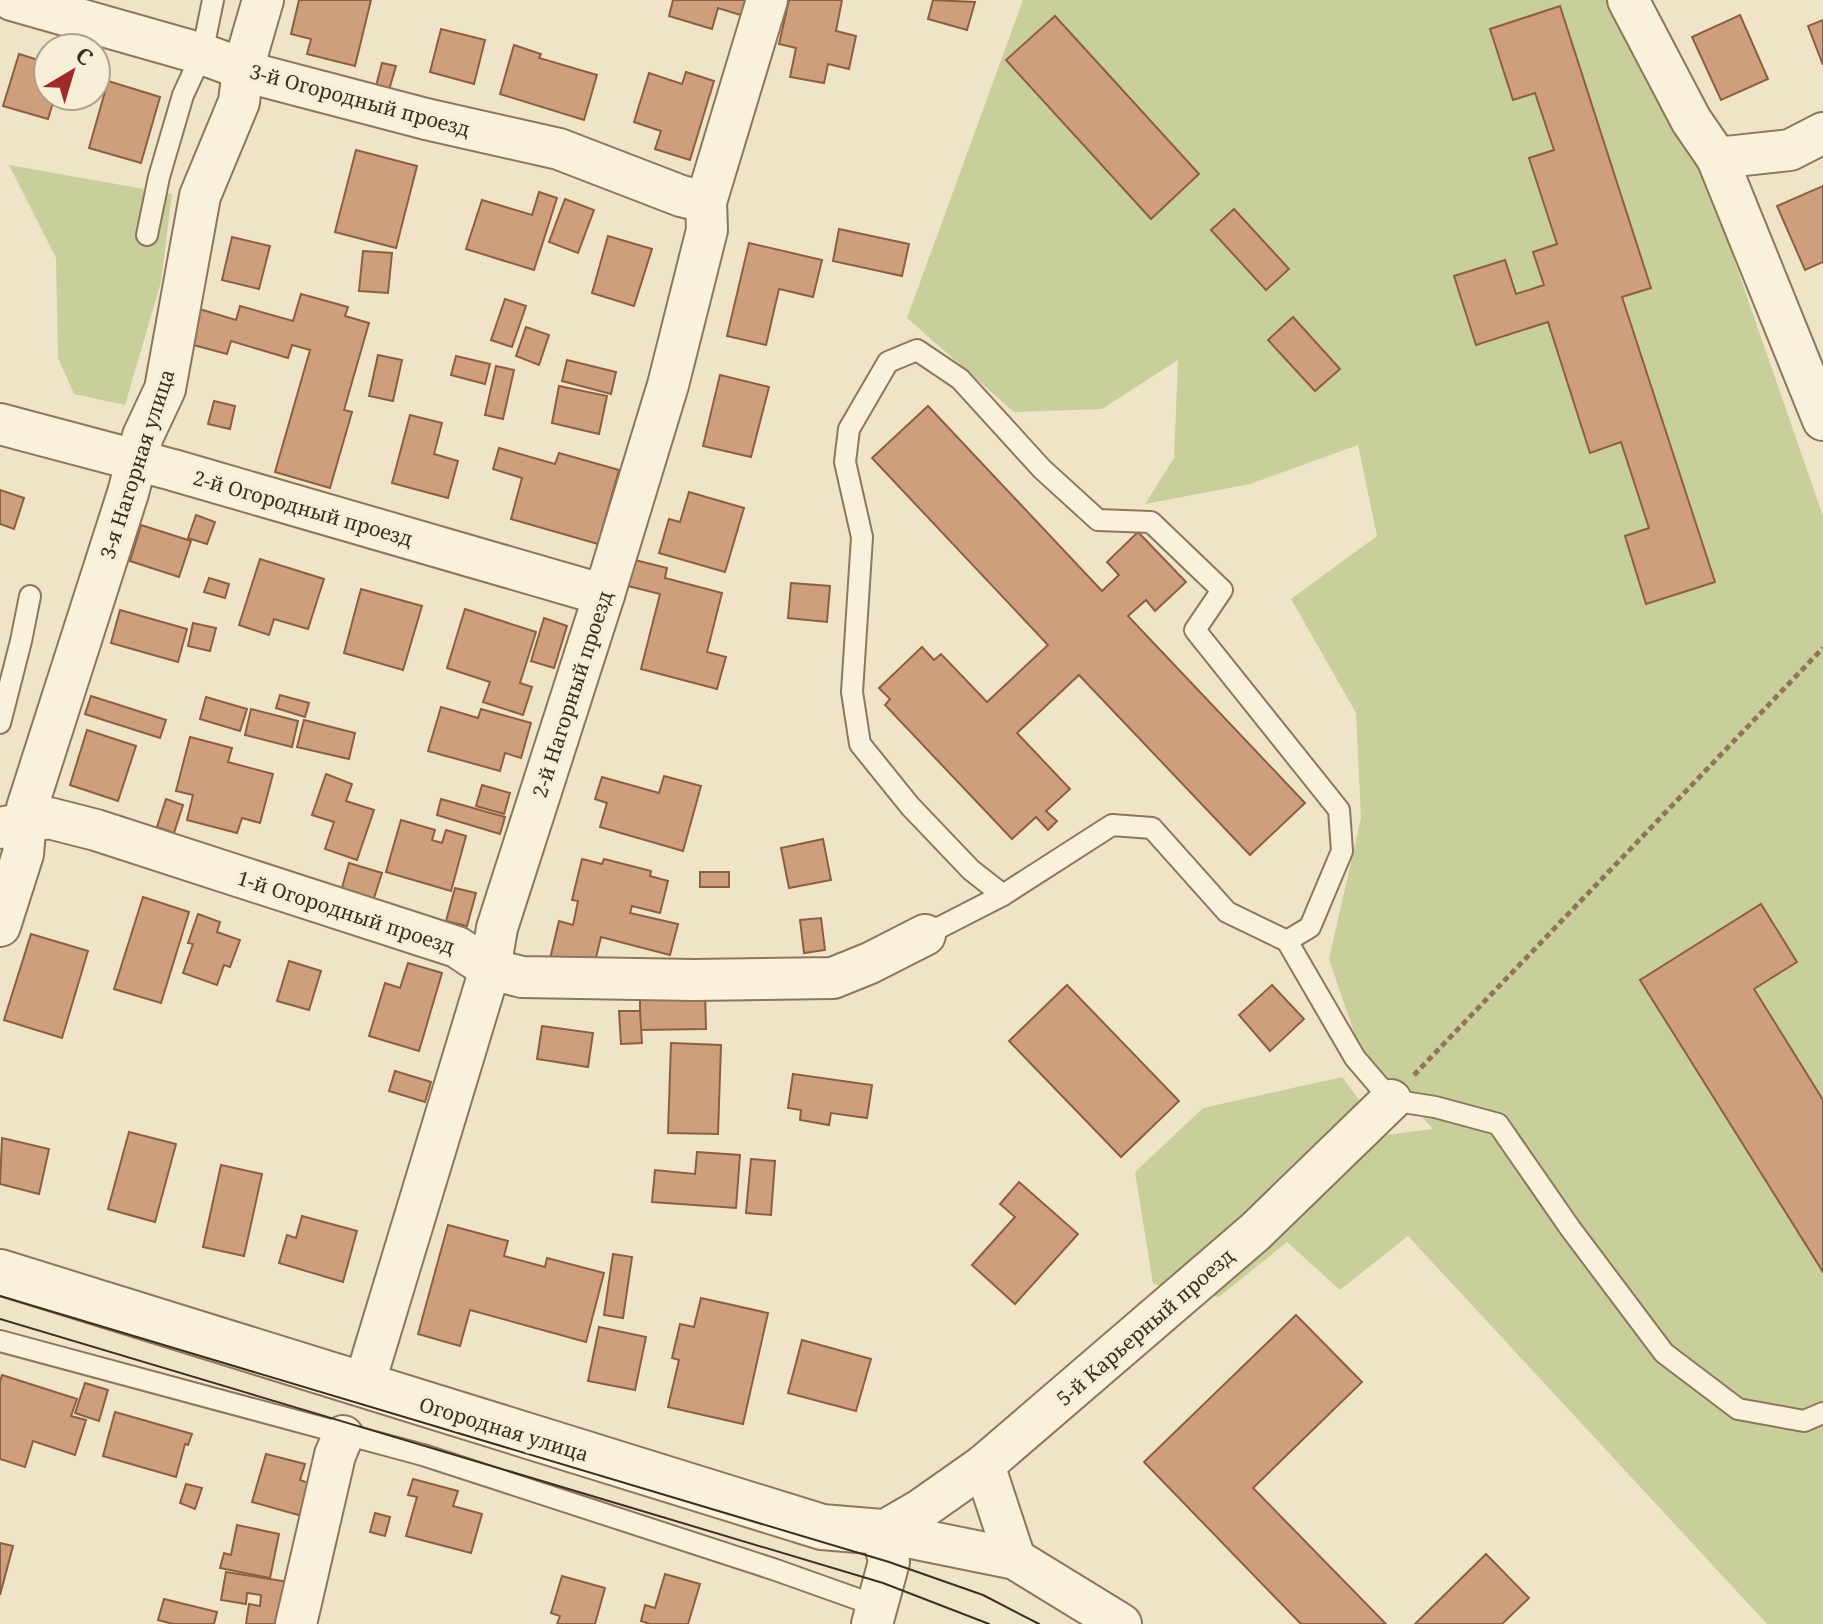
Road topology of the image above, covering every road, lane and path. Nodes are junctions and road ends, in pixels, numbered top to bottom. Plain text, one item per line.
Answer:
1 (12, 0) edge
2 (213, 0) edge
3 (263, 0) edge
4 (767, 0) edge
5 (1628, 0) edge
6 (202, 54) junction
7 (243, 69) junction
8 (1823, 133) edge
9 (1717, 158) junction
10 (706, 202) junction
11 (147, 235) dead end
12 (1823, 420) edge
13 (0, 424) edge
14 (137, 461) junction
15 (604, 595) junction
16 (30, 596) dead end
17 (1823, 648) edge
18 (0, 723) edge
19 (13, 826) edge
20 (1003, 895) junction
21 (0, 926) edge
22 (925, 935) joint
23 (1287, 941) junction
24 (490, 969) junction
25 (1391, 1100) junction
26 (0, 1272) edge
27 (0, 1341) edge
28 (364, 1385) junction
29 (1823, 1413) edge
30 (343, 1436) junction
31 (984, 1465) junction
32 (882, 1532) junction
33 (1015, 1559) junction
34 (874, 1615) edge
35 (296, 1624) edge
36 (1121, 1624) edge

1 - 6 street, 3-й Огородный проезд
2 - 6 lane
3 - 7 street, 3-я Нагорная улица
4 - 10 street, 2-й Нагорный проезд
5 - 9 street
6 - 7 street, 3-й Огородный проезд
6 - 11 lane
7 - 10 street, 3-й Огородный проезд
7 - 14 street, 3-я Нагорная улица
8 - 9 street
9 - 12 street
10 - 15 street, 2-й Нагорный проезд
13 - 14 street, 2-й Огородный проезд
14 - 15 street, 2-й Огородный проезд
14 - 19 street, 3-я Нагорная улица
15 - 24 street, 2-й Нагорный проезд
16 - 18 lane
17 - 25 path
19 - 21 street, 3-я Нагорная улица
19 - 24 street, 1-й Огородный проезд
20 - 22 lane
20 - 23 lane
20 - 23 lane
22 - 24 street, 1-й Огородный проезд
23 - 25 lane
24 - 28 street, 2-й Нагорный проезд
25 - 29 lane
25 - 31 street, 5-й Карьерный проезд
26 - 28 street, Огородная улица
27 - 30 lane
28 - 32 street, Огородная улица
30 - 34 lane
30 - 35 street
31 - 32 street, 5-й Карьерный проезд
31 - 33 street
32 - 33 street, Огородная улица
32 - 34 street
33 - 36 street, Огородная улица

